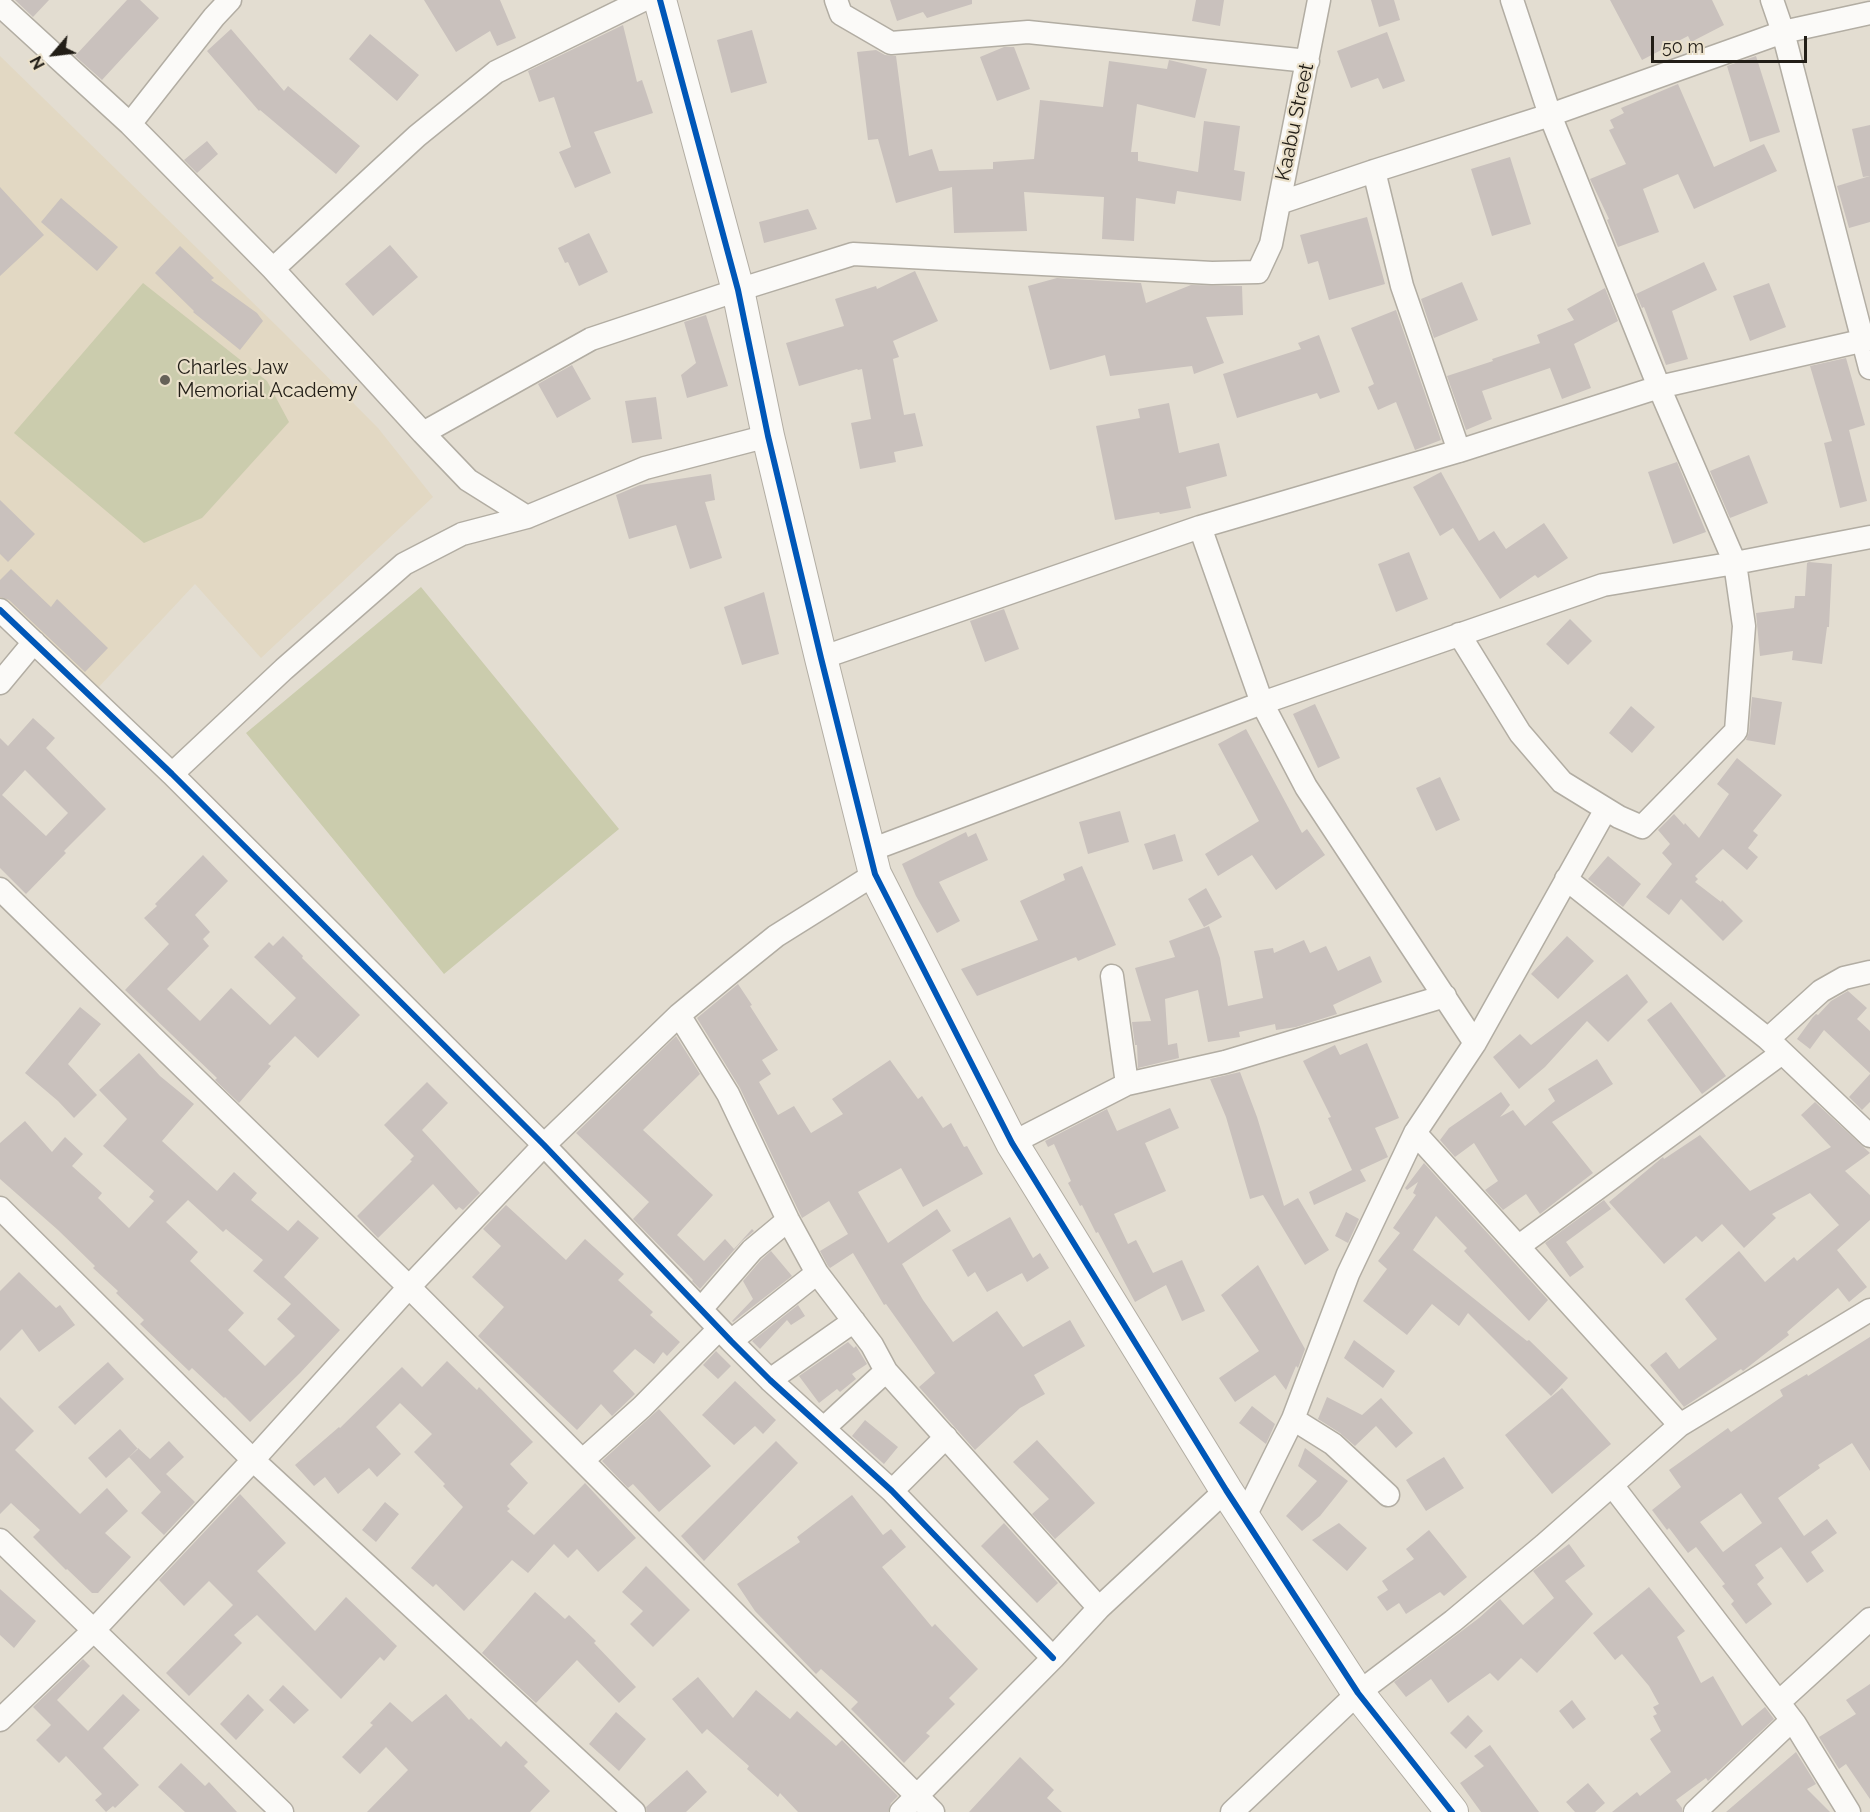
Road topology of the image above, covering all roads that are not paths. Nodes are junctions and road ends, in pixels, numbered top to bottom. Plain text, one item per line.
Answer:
1 (230, 0) edge
2 (643, 0) edge
3 (660, 0) edge
4 (836, 0) edge
5 (1319, 0) edge
6 (1512, 0) edge
7 (1772, 0) edge
8 (0, 5) edge
9 (1870, 13) edge
10 (1783, 33) junction
11 (1308, 61) junction
12 (1550, 115) junction
13 (130, 124) junction
14 (1374, 171) junction
15 (1279, 203) junction
16 (273, 269) junction
17 (738, 290) junction
18 (1866, 341) edge
19 (1870, 368) edge
20 (1659, 387) junction
21 (423, 433) junction
22 (768, 436) junction
23 (1459, 451) junction
24 (527, 517) junction
25 (1200, 527) junction
26 (1870, 537) edge
27 (1735, 563) junction
28 (0, 610) edge
29 (1459, 634) junction
30 (34, 642) junction
31 (820, 658) junction
32 (0, 683) edge
33 (1262, 703) junction
34 (172, 774) junction
35 (1605, 809) junction
36 (871, 862) junction
37 (1566, 879) junction
38 (0, 889) edge
39 (1870, 972) edge
40 (1112, 976) dead end
41 (1445, 996) junction
42 (679, 1015) junction
43 (1475, 1043) junction
44 (1775, 1046) junction
45 (1126, 1084) junction
46 (1415, 1133) junction
47 (1870, 1136) edge
48 (1012, 1143) junction
49 (544, 1145) junction
50 (0, 1208) edge
51 (788, 1220) junction
52 (1519, 1246) junction
53 (817, 1273) junction
54 (409, 1287) junction
55 (701, 1308) junction
56 (1870, 1310) edge
57 (854, 1321) junction
58 (725, 1335) junction
59 (886, 1371) junction
60 (770, 1380) junction
61 (1293, 1419) junction
62 (1680, 1425) junction
63 (824, 1428) junction
64 (946, 1437) junction
65 (253, 1460) junction
66 (583, 1461) junction
67 (1612, 1485) junction
68 (1226, 1490) junction
69 (892, 1491) junction
70 (1388, 1495) dead end
71 (1244, 1518) junction
72 (0, 1540) edge
73 (1099, 1608) junction
74 (1870, 1619) edge
75 (93, 1630) junction
76 (1053, 1658) junction
77 (1358, 1693) junction
78 (1785, 1711) junction
79 (0, 1720) edge
80 (918, 1795) junction
81 (1256, 1804) edge
82 (282, 1812) edge
83 (634, 1812) edge
84 (901, 1812) edge
85 (933, 1812) edge
86 (1232, 1812) edge
87 (1452, 1812) edge
88 (1695, 1812) edge
89 (1849, 1812) edge

1 - 13 street
2 - 16 street
3 - 17 street
4 - 11 street
5 - 11 street, Kaabu Street
6 - 12 street
7 - 10 street
8 - 13 street
9 - 10 street
10 - 12 street
10 - 18 street
11 - 15 street, Kaabu Street
12 - 14 street
12 - 20 street
13 - 16 street
14 - 15 street
14 - 23 street
15 - 17 street, Kaabu Street
16 - 21 street
17 - 21 street
17 - 22 street
18 - 19 street
18 - 20 street
20 - 23 street
20 - 27 street
21 - 24 street
22 - 24 street
22 - 31 street
23 - 25 street
24 - 34 street
25 - 31 street
25 - 33 street
26 - 27 street
27 - 29 street
27 - 35 street
28 - 30 street
29 - 33 street
29 - 35 street
30 - 32 street
30 - 34 street
31 - 36 street
33 - 36 street
33 - 41 street
34 - 49 street
35 - 37 street
36 - 42 street
36 - 48 street
37 - 43 street
37 - 44 street
38 - 54 street
39 - 44 street
40 - 45 street
41 - 43 street
41 - 45 street
42 - 49 street
42 - 51 street
43 - 46 street
44 - 47 street
44 - 52 street
45 - 48 street
46 - 52 street
46 - 61 street
48 - 68 street
49 - 54 street
49 - 55 street
50 - 65 street
51 - 53 street
51 - 55 street
52 - 62 street
53 - 57 street
53 - 58 street
54 - 65 street
54 - 66 street
55 - 58 street
56 - 62 street
57 - 59 street
57 - 60 street
58 - 60 street
58 - 66 street
59 - 63 street
59 - 64 street
60 - 63 street
61 - 70 street
61 - 71 street
62 - 67 street
63 - 69 street
64 - 69 street
64 - 73 street
65 - 75 street
65 - 83 street
66 - 80 street
67 - 77 street
67 - 78 street
68 - 71 street
68 - 73 street
69 - 76 street
71 - 77 street
72 - 75 street
73 - 76 street
74 - 78 street
75 - 79 street
75 - 82 street
76 - 80 street
77 - 81 street
77 - 87 street
78 - 88 street
78 - 89 street
80 - 84 street
80 - 85 street
81 - 86 street

